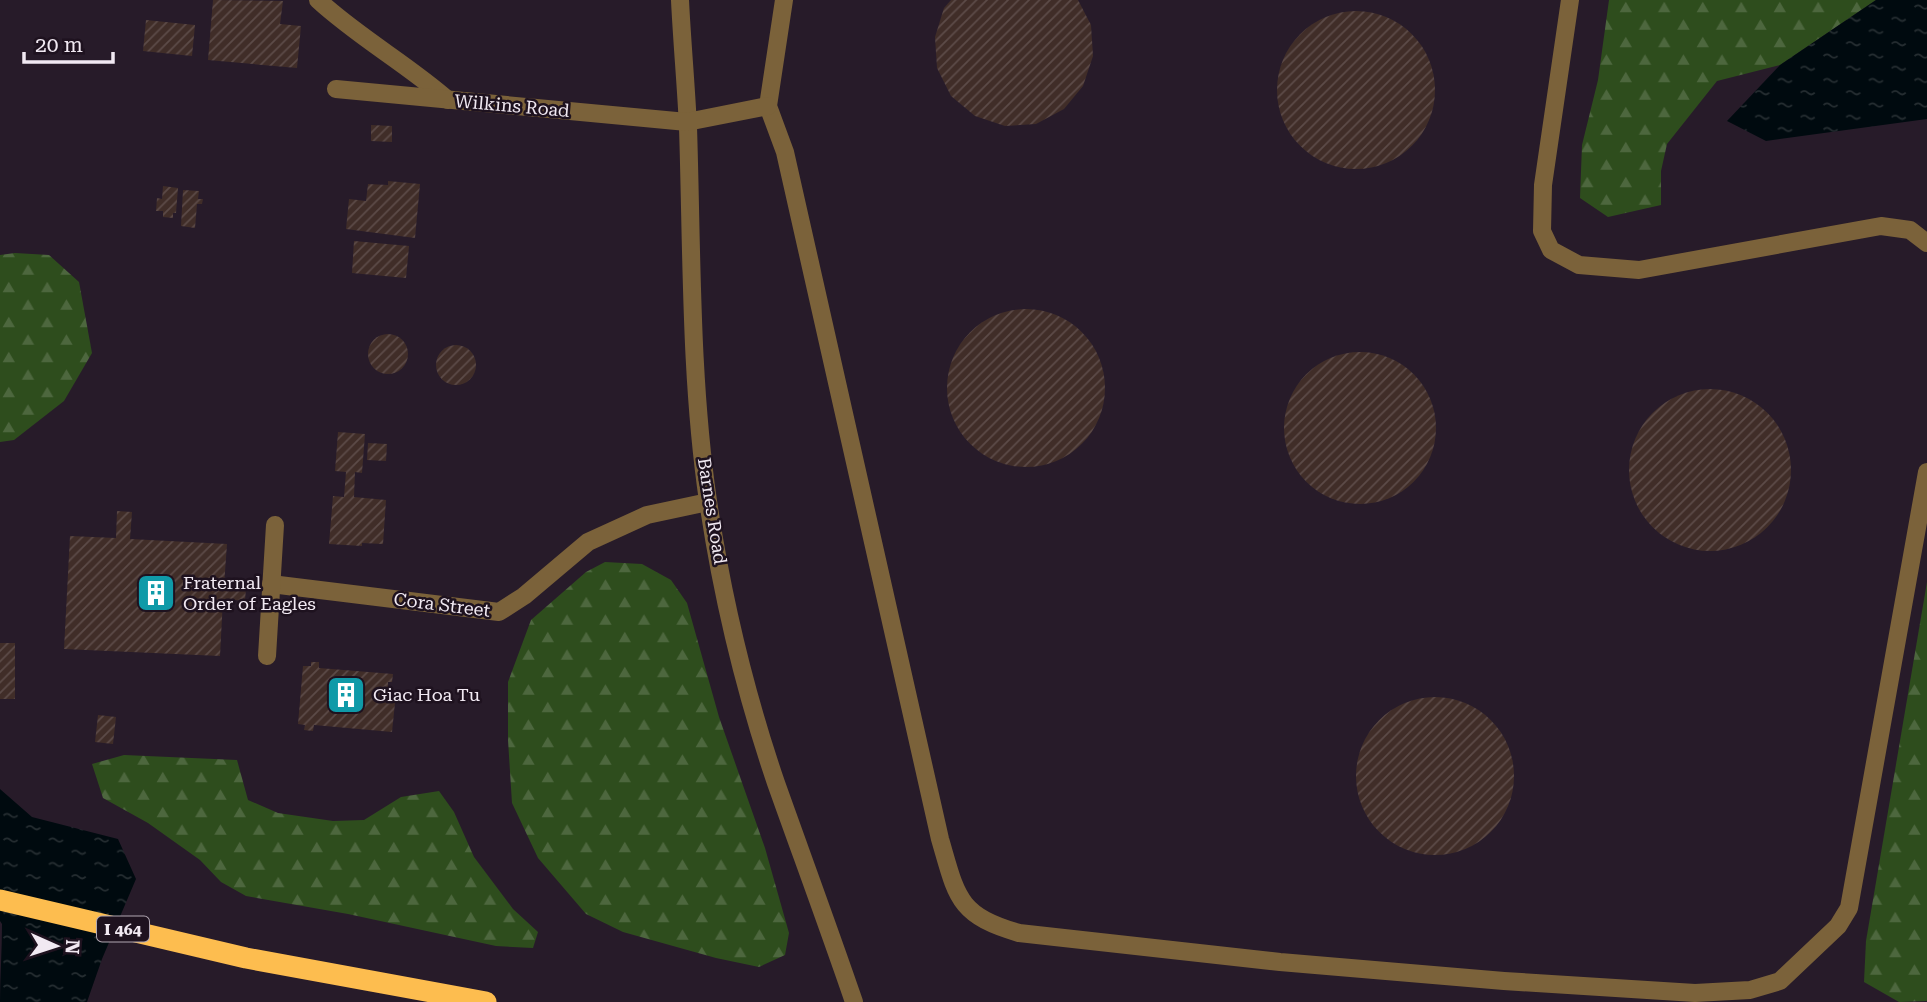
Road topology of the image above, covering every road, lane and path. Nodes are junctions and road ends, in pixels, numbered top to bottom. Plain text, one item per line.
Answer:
1 (318, 0) edge
2 (680, 0) edge
3 (784, 0) edge
4 (1570, 0) edge
5 (336, 89) dead end
6 (448, 100) junction
7 (768, 106) junction
8 (688, 122) junction
9 (1927, 243) edge
10 (1927, 472) edge
11 (708, 502) junction
12 (275, 525) dead end
13 (271, 584) junction
14 (267, 656) dead end
15 (0, 900) edge
16 (486, 1002) edge
17 (854, 1002) edge

1 - 6 street
2 - 8 street, Barnes Road
3 - 7 street
4 - 9 street
5 - 6 street, Wilkins Road
6 - 8 street, Wilkins Road
7 - 8 street, Wilkins Road
7 - 10 street
8 - 11 street, Barnes Road
11 - 13 street, Cora Street
11 - 17 street, Barnes Road
12 - 13 street
13 - 14 street
15 - 16 highway, I 464

